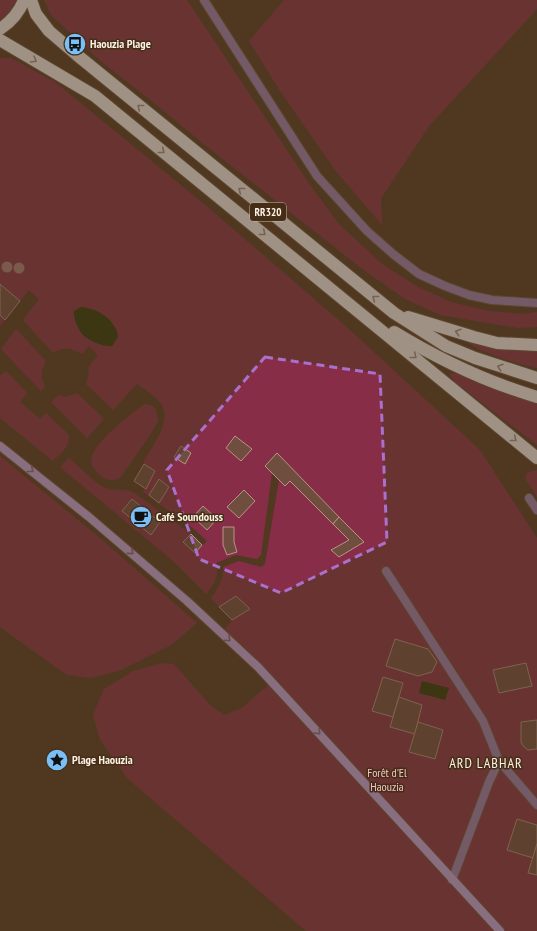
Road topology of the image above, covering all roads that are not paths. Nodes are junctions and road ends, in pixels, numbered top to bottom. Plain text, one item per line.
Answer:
1 (24, 0) edge
2 (31, 0) edge
3 (204, 0) edge
4 (0, 29) edge
5 (0, 40) edge
6 (537, 303) edge
7 (394, 313) junction
8 (362, 314) junction
9 (537, 345) edge
10 (537, 378) edge
11 (537, 397) edge
12 (0, 446) edge
13 (537, 458) edge
14 (530, 498) dead end
15 (537, 510) edge
16 (386, 571) dead end
17 (499, 761) junction
18 (537, 805) edge
19 (452, 880) junction
20 (500, 931) edge

1 - 4 highway
7 -> 2 highway, RR320
3 - 6 street
5 -> 8 highway, RR320
9 -> 7 highway
10 -> 7 highway, RR320
8 - 11 highway
8 -> 13 highway, RR320
12 -> 19 street
14 - 15 street
16 - 17 street
17 - 18 street
17 - 19 street
19 - 20 street

